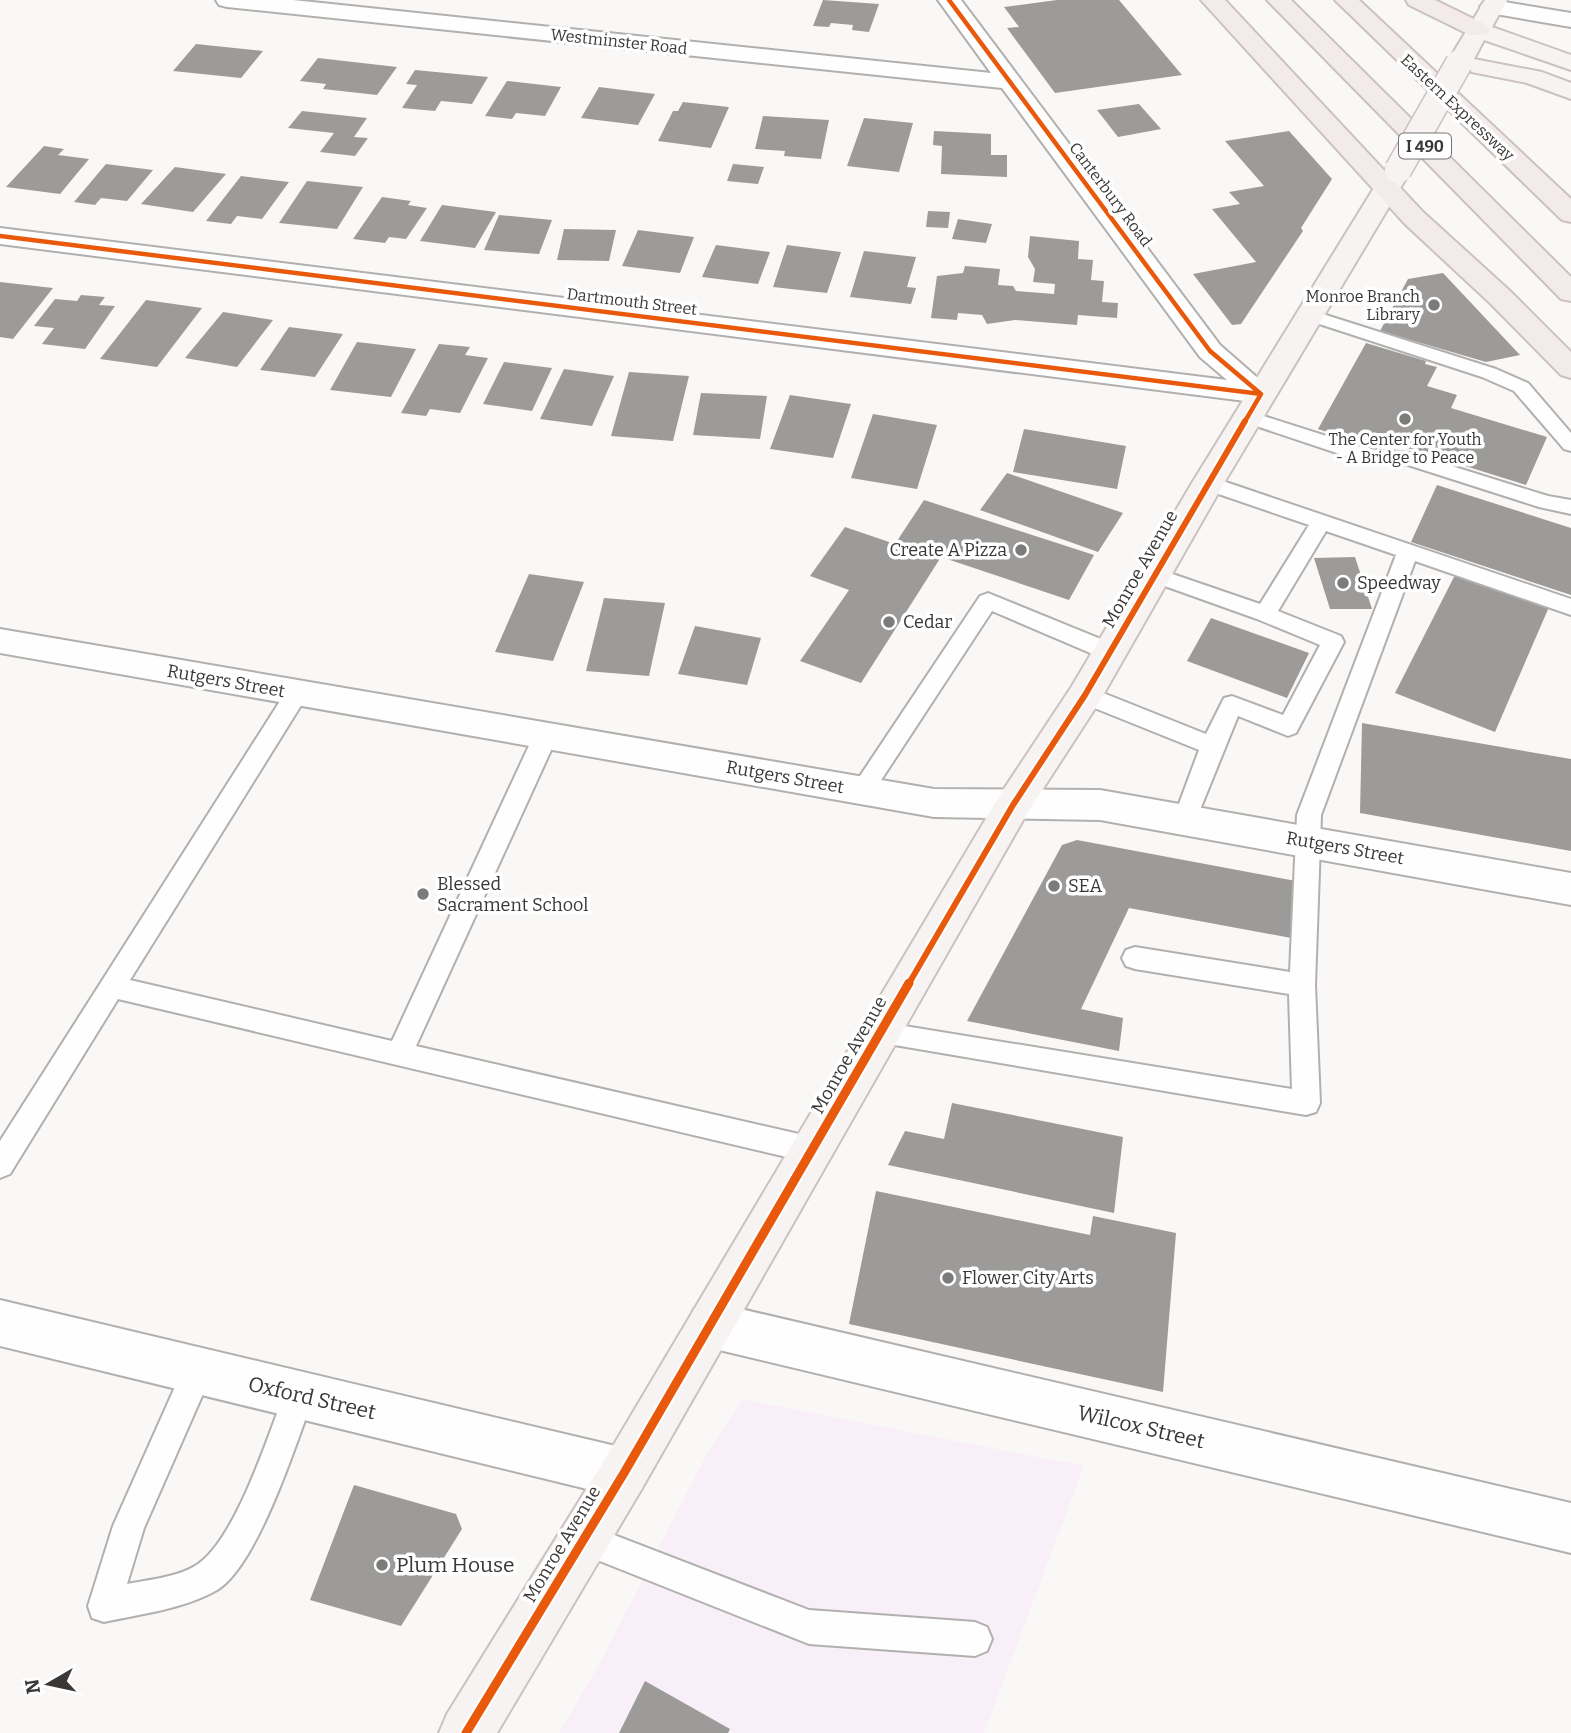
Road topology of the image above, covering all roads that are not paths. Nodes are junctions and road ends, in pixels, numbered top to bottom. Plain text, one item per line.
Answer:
1 (227, 0) edge
2 (949, 0) edge
3 (1212, 0) edge
4 (1278, 0) edge
5 (1346, 0) edge
6 (1417, 0) edge
7 (1494, 4) edge
8 (1571, 20) edge
9 (1478, 30) junction
10 (1459, 63) junction
11 (1571, 63) edge
12 (1011, 82) junction
13 (1571, 92) edge
14 (1393, 179) junction
15 (1571, 214) edge
16 (0, 236) edge
17 (1571, 293) edge
18 (1310, 315) junction
19 (1571, 369) edge
20 (1255, 406) junction
21 (1571, 445) edge
22 (1208, 483) junction
23 (1571, 507) edge
24 (1321, 522) junction
25 (1408, 551) junction
26 (1155, 575) junction
27 (1571, 607) edge
28 (1265, 614) junction
29 (0, 641) edge
30 (1110, 652) junction
31 (297, 693) junction
32 (1085, 695) junction
33 (545, 737) junction
34 (1212, 746) junction
35 (862, 790) junction
36 (1013, 805) junction
37 (1185, 820) junction
38 (1306, 841) junction
39 (1571, 890) edge
40 (1135, 958) dead end
41 (1302, 985) junction
42 (111, 987) junction
43 (880, 1032) junction
44 (399, 1054) junction
45 (812, 1150) junction
46 (0, 1165) edge
47 (0, 1323) edge
48 (711, 1325) junction
49 (198, 1371) junction
50 (299, 1395) junction
51 (624, 1473) junction
52 (1571, 1528) edge
53 (583, 1539) junction
54 (975, 1639) dead end
55 (466, 1733) edge

1 - 12 street, Westminster Road
2 - 12 street, Canterbury Road
3 - 14 highway
4 - 17 highway, I 490
5 - 15 highway, Eastern Expressway / I 490
6 - 9 highway
7 - 8 street
7 - 9 main road, Monroe Avenue
9 - 10 main road, Monroe Avenue
9 - 11 main road
10 - 13 main road
10 - 14 main road, Monroe Avenue, bridge
12 - 20 street, Canterbury Road
14 - 18 main road, Monroe Avenue
14 - 19 highway
16 - 20 street, Dartmouth Street
18 - 20 main road, Monroe Avenue
18 - 21 lane
20 - 22 main road, Monroe Avenue
20 - 23 lane
22 - 24 lane
22 - 26 main road, Monroe Avenue
24 - 25 lane
24 - 28 lane
25 - 27 lane
25 - 38 lane
26 - 28 lane
26 - 30 main road, Monroe Avenue
28 - 34 lane
29 - 31 street, Rutgers Street
30 - 32 main road, Monroe Avenue
30 - 35 lane
31 - 33 street, Rutgers Street
31 - 42 lane
32 - 34 lane
32 - 36 main road, Monroe Avenue
33 - 35 street, Rutgers Street
33 - 44 lane
34 - 37 lane
35 - 36 street, Rutgers Street
36 - 37 street, Rutgers Street
36 - 43 main road, Monroe Avenue
37 - 38 street, Rutgers Street
38 - 39 street, Rutgers Street
38 - 41 lane
40 - 41 lane
41 - 43 lane
42 - 44 lane
42 - 46 lane
43 - 45 main road, Monroe Avenue
44 - 45 lane
45 - 48 main road, Monroe Avenue
47 - 49 street, Oxford Street
48 - 51 main road, Monroe Avenue
48 - 52 street, Wilcox Street
49 - 50 street, Oxford Street
49 - 50 lane
50 - 51 street, Oxford Street
51 - 53 main road, Monroe Avenue
53 - 54 lane
53 - 55 main road, Monroe Avenue

